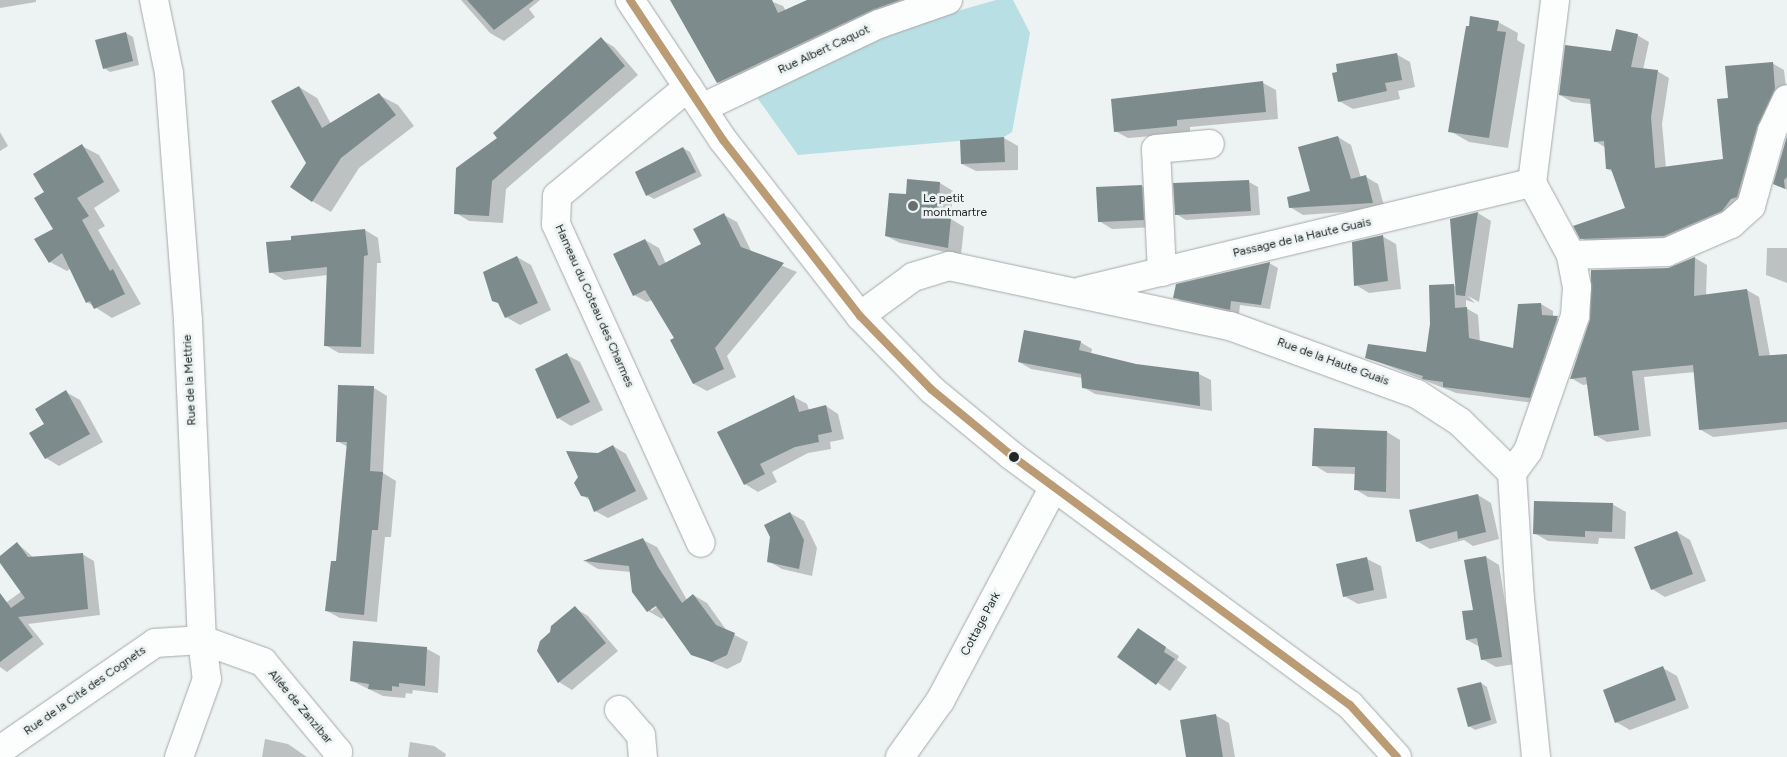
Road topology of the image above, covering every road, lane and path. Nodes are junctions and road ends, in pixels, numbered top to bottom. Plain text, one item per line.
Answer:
1 (154, 0) edge
2 (630, 0) edge
3 (948, 0) edge
4 (1555, 0) edge
5 (695, 97) junction
6 (1787, 99) edge
7 (1210, 144) dead end
8 (1532, 183) junction
9 (1571, 255) junction
10 (1162, 272) junction
11 (1073, 293) junction
12 (860, 316) junction
13 (1512, 474) junction
14 (1054, 487) junction
15 (701, 543) dead end
16 (202, 640) junction
17 (619, 710) dead end
18 (0, 750) edge
19 (179, 757) edge
20 (337, 757) edge
21 (643, 757) edge
22 (900, 757) edge
23 (1397, 757) edge
24 (1536, 757) edge

1 - 16 street, Rue de la Mettrie
2 - 5 street
3 - 5 street, Rue Albert Caquot
4 - 8 street
5 - 12 street
5 - 15 street, Hameau du Coteau des Charmes
6 - 9 street
7 - 10 street
8 - 9 street
8 - 10 street, Passage de la Haute Guais
9 - 13 street
10 - 11 street, Passage de la Haute Guais
11 - 12 street, Rue de la Haute Guais
11 - 13 street, Rue de la Haute Guais
12 - 14 street
13 - 24 street
14 - 22 street, Cottage Park
14 - 23 street
16 - 18 street, Rue de la Cité des Cognets
16 - 19 street, Rue de la Mettrie
16 - 20 street, Allée de Zanzibar
17 - 21 street

